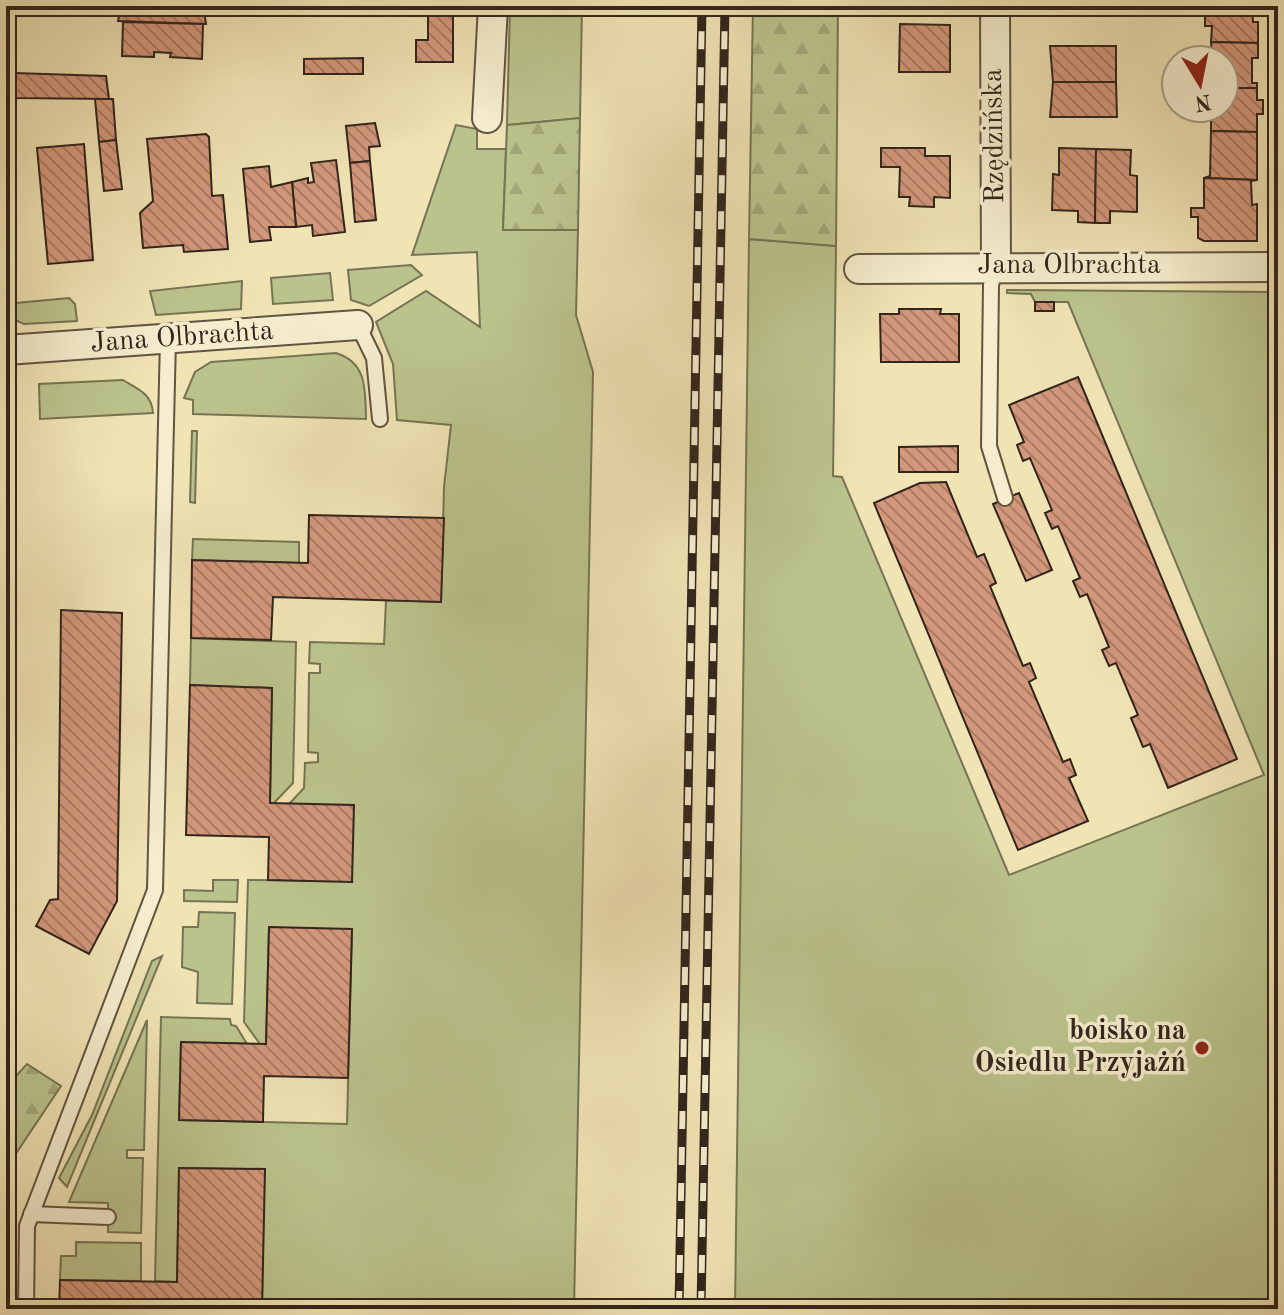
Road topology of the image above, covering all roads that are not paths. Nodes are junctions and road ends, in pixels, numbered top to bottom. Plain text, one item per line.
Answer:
1 (493, 6) edge
2 (995, 6) edge
3 (487, 118) dead end
4 (996, 266) junction
5 (1278, 267) edge
6 (859, 269) dead end
7 (358, 325) joint
8 (168, 339) junction
9 (6, 350) edge
10 (380, 419) dead end
11 (1005, 498) dead end
12 (31, 1214) junction
13 (108, 1217) dead end
14 (26, 1309) edge

1 - 3 street
2 - 4 street, Rzędzińska
4 - 5 street, Jana Olbrachta
4 - 6 street, Jana Olbrachta
4 - 11 lane
7 - 8 street, Jana Olbrachta
7 - 10 lane
8 - 9 street, Jana Olbrachta
8 - 12 lane
12 - 13 lane
12 - 14 lane

